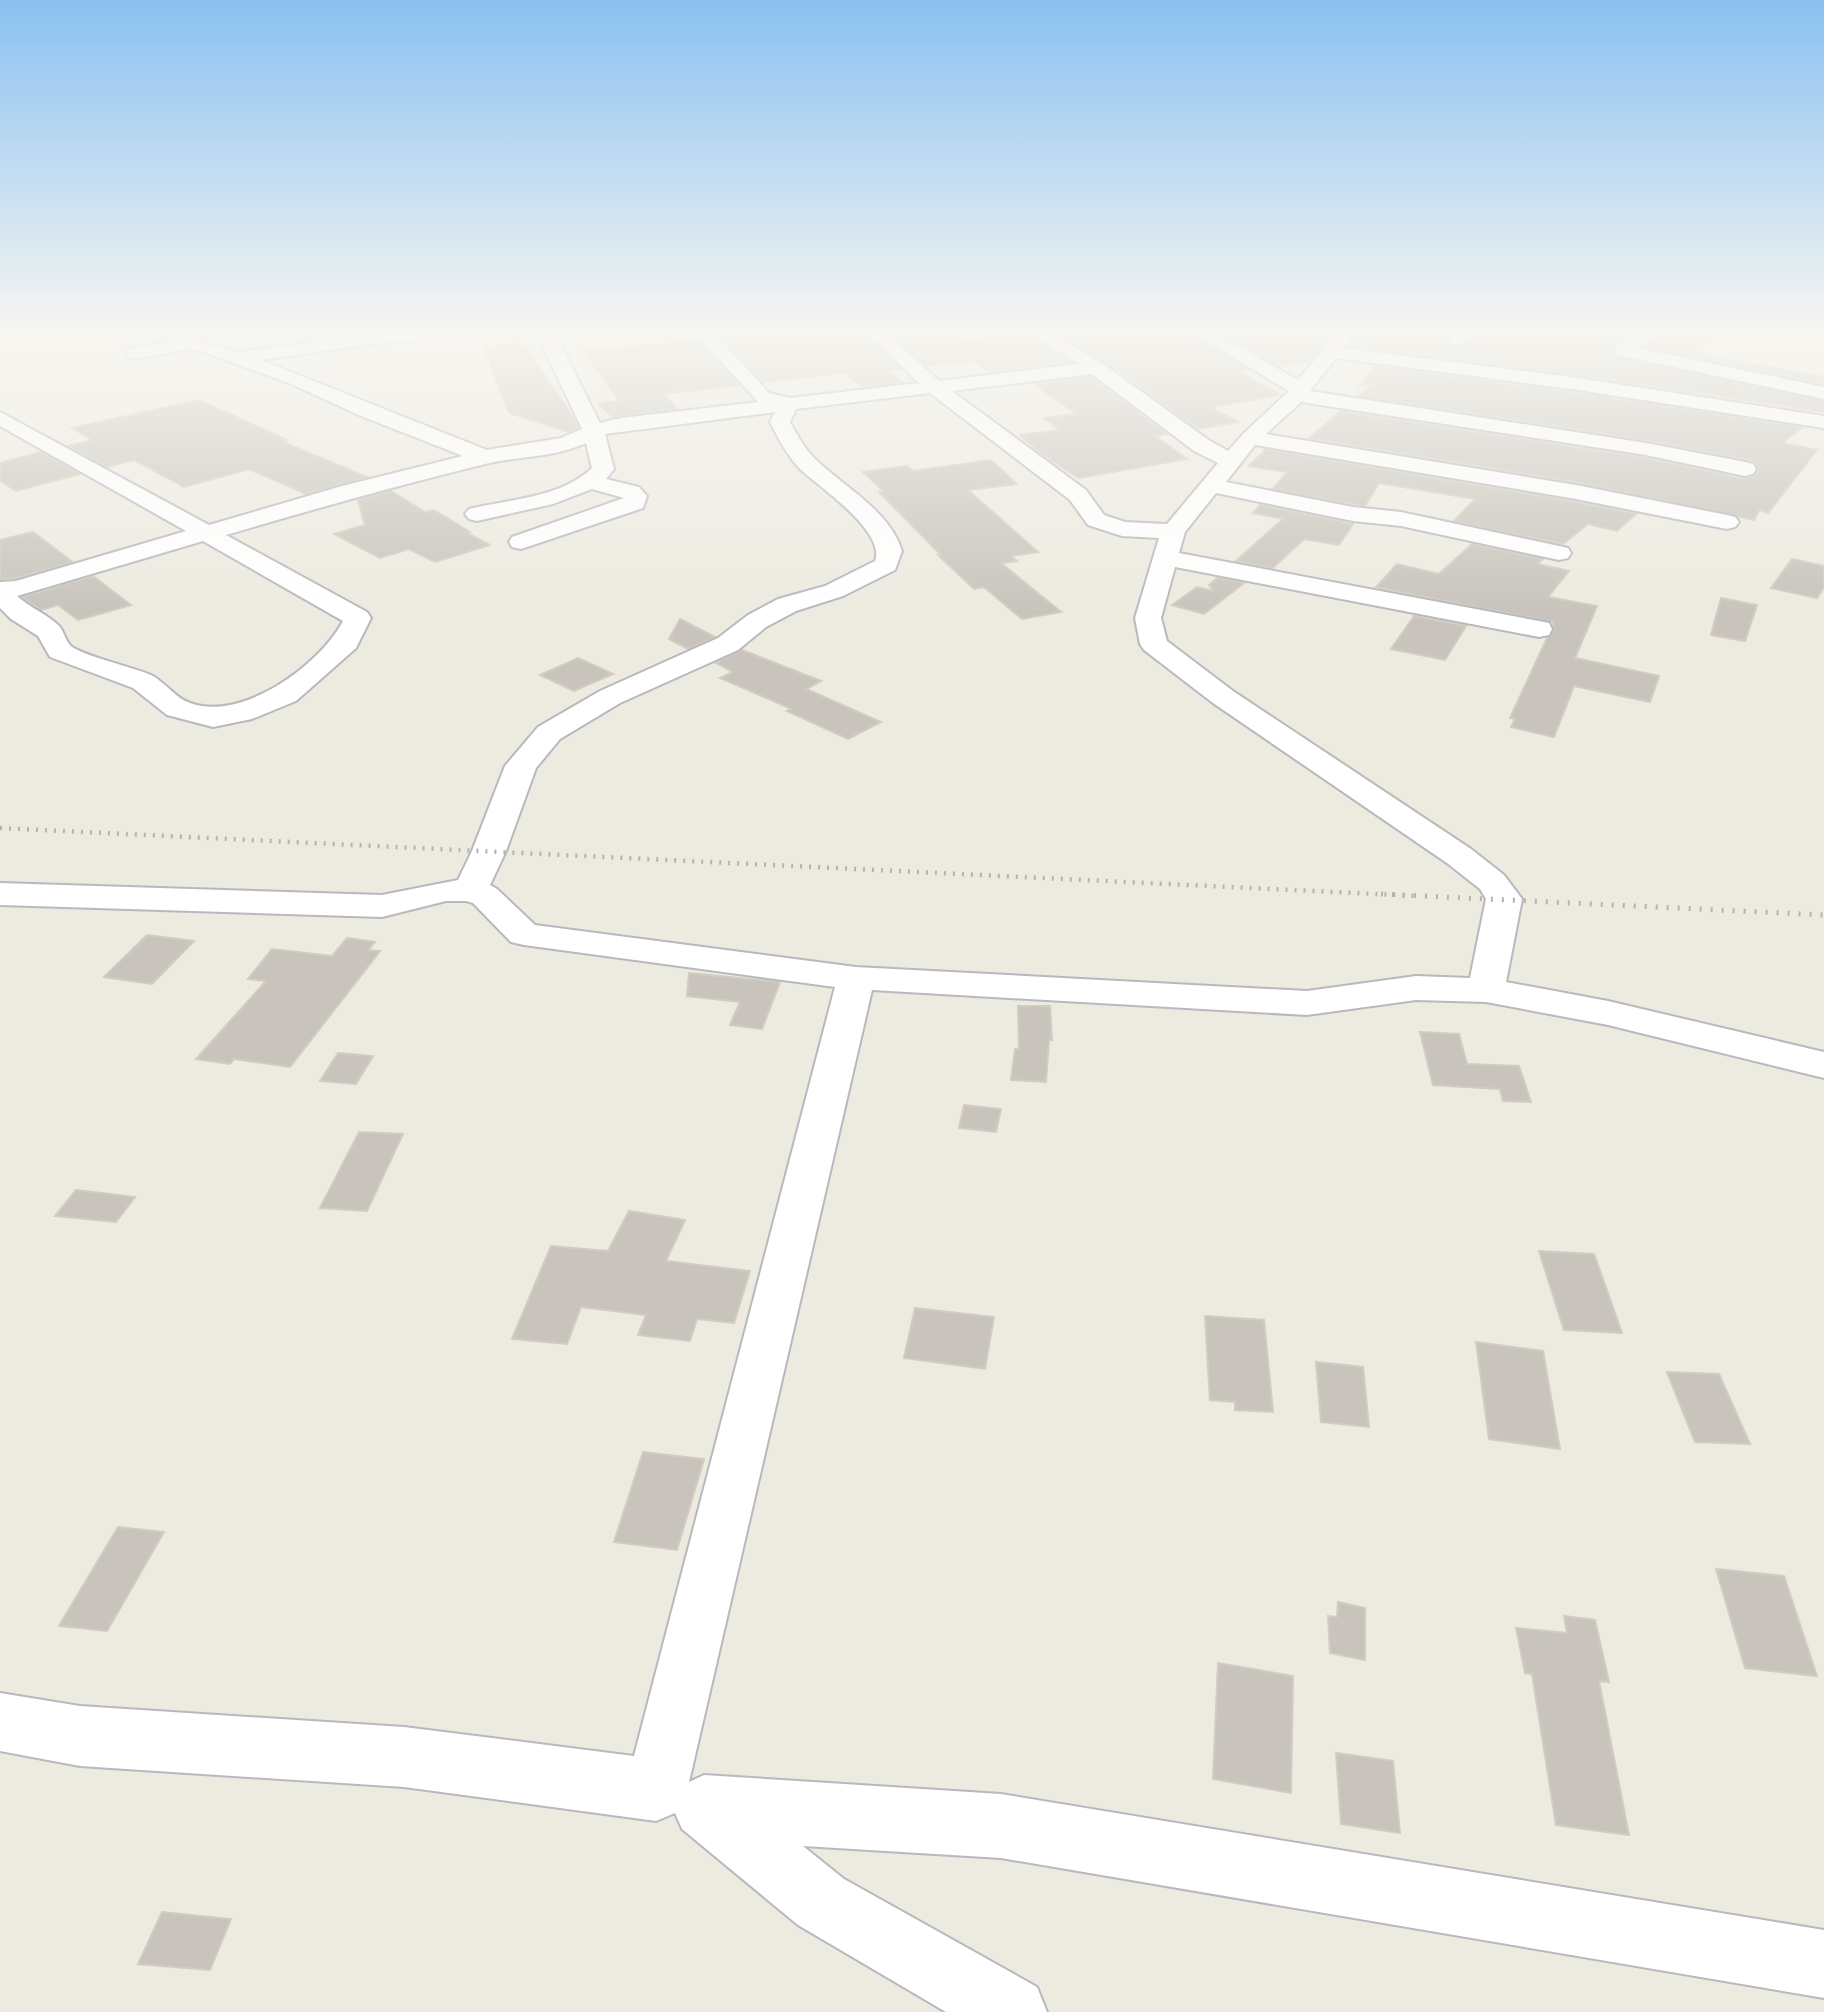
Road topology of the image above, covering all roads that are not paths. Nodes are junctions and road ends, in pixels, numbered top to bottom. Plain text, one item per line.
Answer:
1 (11, 424) edge
2 (402, 424) edge
3 (590, 424) edge
4 (625, 424) edge
5 (781, 424) edge
6 (983, 424) edge
7 (1172, 424) edge
8 (1267, 424) edge
9 (1493, 424) edge
10 (594, 431) junction
11 (485, 457) junction
12 (1230, 461) junction
13 (1745, 470) dead end
14 (591, 482) junction
15 (477, 514) dead end
16 (1727, 522) dead end
17 (204, 532) junction
18 (520, 542) dead end
19 (1169, 544) junction
20 (1559, 553) dead end
21 (0, 592) edge
22 (1539, 629) dead end
23 (470, 890) junction
24 (0, 894) edge
25 (856, 978) junction
26 (1486, 990) junction
27 (1824, 1065) edge
28 (0, 1722) edge
29 (682, 1799) junction
30 (1824, 1964) edge
31 (1012, 2012) edge

1 - 17 street
2 - 11 street
3 - 10 street
4 - 10 street
5 - 23 street
6 - 19 street
7 - 12 street
8 - 12 street
9 - 13 street
10 - 11 street
10 - 14 street
11 - 17 street
12 - 16 street
12 - 19 street
12 - 20 street
14 - 15 street
14 - 18 street
17 - 21 street
17 - 21 street
19 - 22 street
19 - 26 street
23 - 24 street
23 - 25 street
25 - 26 street
25 - 29 street
26 - 27 street
28 - 29 street
29 - 30 street
29 - 31 street

